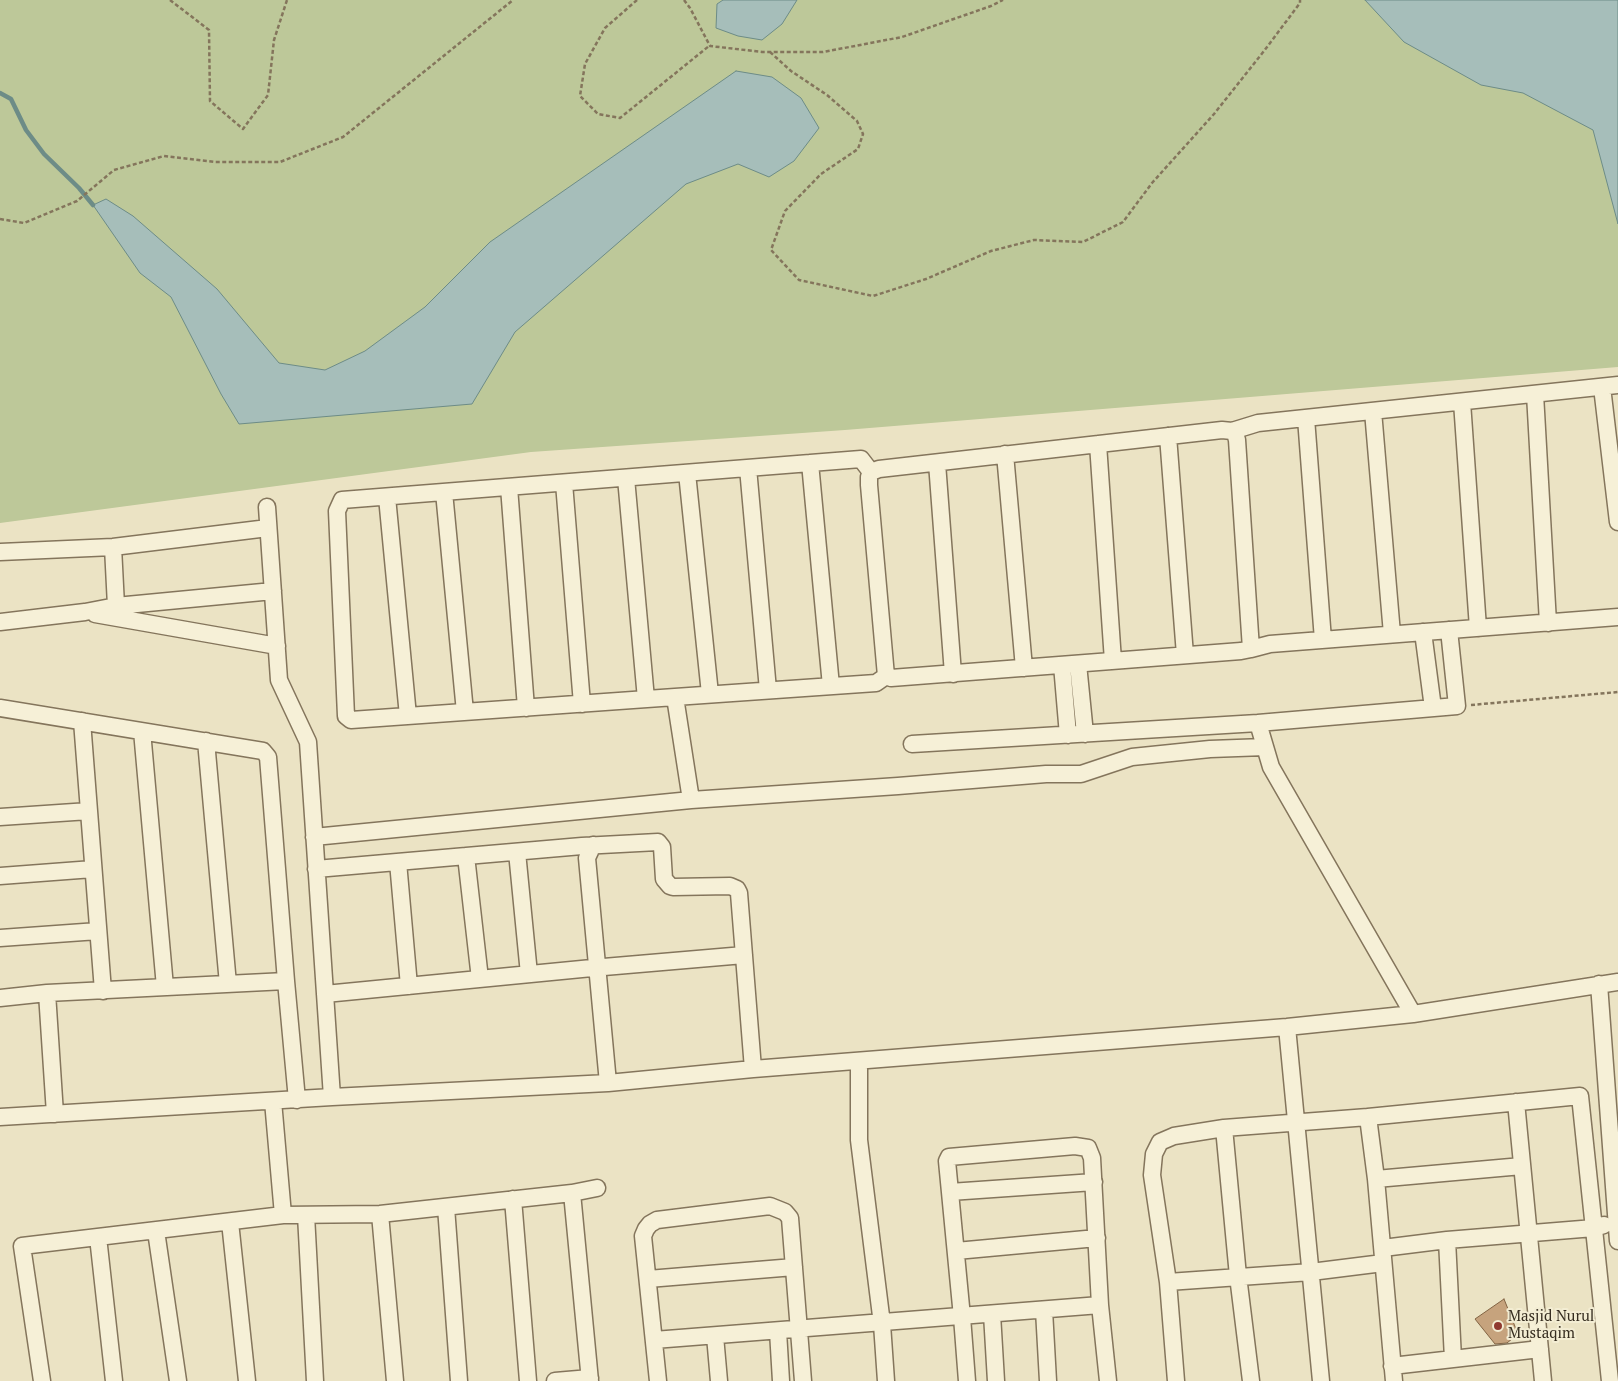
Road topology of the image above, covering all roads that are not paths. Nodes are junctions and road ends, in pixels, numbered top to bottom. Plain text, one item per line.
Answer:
1 (1610, 386) edge
2 (1535, 394) junction
3 (1462, 402) junction
4 (1373, 411) junction
5 (1306, 418) junction
6 (1232, 430) junction
7 (1168, 436) junction
8 (1098, 444) junction
9 (1005, 454) junction
10 (937, 462) junction
11 (810, 463) junction
12 (748, 468) junction
13 (871, 472) junction
14 (687, 473) junction
15 (626, 478) junction
16 (564, 483) junction
17 (509, 487) junction
18 (444, 492) junction
19 (387, 497) junction
20 (267, 507) dead end
21 (1618, 522) edge
22 (268, 528) junction
23 (113, 547) junction
24 (0, 552) edge
25 (273, 591) junction
26 (116, 606) junction
27 (85, 612) junction
28 (1618, 617) edge
29 (0, 622) edge
30 (1548, 623) junction
31 (1478, 628) junction
32 (1449, 630) junction
33 (1423, 632) junction
34 (1392, 634) junction
35 (1323, 640) junction
36 (277, 646) junction
37 (1251, 649) junction
38 (1185, 655) junction
39 (1113, 661) junction
40 (1070, 664) junction
41 (1024, 668) junction
42 (953, 674) junction
43 (886, 676) junction
44 (831, 686) junction
45 (768, 690) junction
46 (710, 694) junction
47 (675, 697) junction
48 (646, 699) junction
49 (582, 704) junction
50 (0, 708) edge
51 (526, 708) junction
52 (1433, 708) junction
53 (466, 712) junction
54 (408, 716) junction
55 (82, 721) junction
56 (1258, 724) junction
57 (142, 731) junction
58 (1085, 734) junction
59 (1068, 735) junction
60 (206, 741) junction
61 (912, 744) dead end
62 (1265, 747) junction
63 (691, 800) junction
64 (89, 811) junction
65 (0, 817) edge
66 (314, 837) junction
67 (593, 845) junction
68 (517, 852) junction
69 (466, 856) junction
70 (398, 862) junction
71 (93, 869) junction
72 (316, 869) junction
73 (0, 876) edge
74 (98, 931) junction
75 (0, 938) edge
76 (744, 955) junction
77 (597, 967) junction
78 (529, 974) junction
79 (480, 979) junction
80 (286, 981) junction
81 (1618, 982) edge
82 (228, 984) junction
83 (1599, 984) junction
84 (409, 986) junction
85 (165, 987) junction
86 (102, 990) junction
87 (47, 994) junction
88 (325, 994) junction
89 (0, 998) edge
90 (1413, 1014) junction
91 (1287, 1026) junction
92 (859, 1062) junction
93 (753, 1069) junction
94 (608, 1083) junction
95 (332, 1097) junction
96 (297, 1100) junction
97 (273, 1101) junction
98 (1516, 1102) junction
99 (55, 1114) junction
100 (0, 1117) edge
101 (1368, 1117) junction
102 (1297, 1122) junction
103 (1224, 1128) junction
104 (1522, 1166) junction
105 (1376, 1179) junction
106 (1094, 1182) junction
107 (597, 1188) dead end
108 (950, 1192) junction
109 (572, 1193) junction
110 (514, 1200) junction
111 (446, 1207) junction
112 (380, 1214) junction
113 (283, 1215) junction
114 (306, 1215) junction
115 (230, 1222) junction
116 (1616, 1222) junction
117 (1594, 1228) junction
118 (156, 1230) junction
119 (1528, 1233) junction
120 (98, 1237) junction
121 (1097, 1238) junction
122 (1447, 1240) junction
123 (1618, 1242) edge
124 (956, 1251) junction
125 (1383, 1256) junction
126 (794, 1266) junction
127 (1311, 1272) junction
128 (1238, 1276) junction
129 (648, 1279) junction
130 (1168, 1282) junction
131 (1100, 1305) junction
132 (1044, 1310) junction
133 (992, 1314) junction
134 (962, 1317) junction
135 (882, 1324) junction
136 (800, 1330) junction
137 (778, 1331) junction
138 (715, 1336) junction
139 (654, 1340) junction
140 (1540, 1349) junction
141 (1453, 1359) junction
142 (1393, 1374) edge
143 (590, 1379) edge
144 (42, 1381) edge
145 (114, 1381) edge
146 (178, 1381) edge
147 (247, 1381) edge
148 (315, 1381) edge
149 (395, 1381) edge
150 (459, 1381) edge
151 (528, 1381) edge
152 (555, 1381) edge
153 (658, 1381) edge
154 (719, 1381) edge
155 (781, 1381) edge
156 (803, 1381) edge
157 (886, 1381) edge
158 (967, 1381) edge
159 (996, 1381) edge
160 (1048, 1381) edge
161 (1108, 1381) edge
162 (1176, 1381) edge
163 (1251, 1381) edge
164 (1321, 1381) edge
165 (1543, 1381) edge
166 (1610, 1381) edge

1 - 2 street
1 - 21 street
2 - 3 street
2 - 30 street
3 - 4 street
3 - 31 street
4 - 5 street
4 - 34 street
5 - 6 street
5 - 35 street
6 - 7 street
6 - 37 street
7 - 8 street
7 - 38 street
8 - 9 street
8 - 39 street
9 - 10 street
9 - 41 street
10 - 13 street
10 - 42 street
11 - 12 street
11 - 13 street
11 - 44 street
12 - 14 street
12 - 45 street
13 - 43 street
14 - 15 street
14 - 46 street
15 - 16 street
15 - 48 street
16 - 17 street
16 - 49 street
17 - 18 street
17 - 51 street
18 - 19 street
18 - 53 street
19 - 54 street
19 - 54 street
20 - 22 street
22 - 23 street
22 - 25 street
23 - 24 street
23 - 26 street
25 - 26 street
25 - 36 street
26 - 27 street
27 - 29 street
27 - 36 street
28 - 30 street
30 - 31 street
31 - 32 street
32 - 33 street
32 - 52 street
33 - 34 street
33 - 52 street
34 - 35 street
35 - 37 street
36 - 66 street
37 - 38 street
38 - 39 street
39 - 40 street
40 - 41 street
40 - 58 street
40 - 59 street
41 - 42 street
42 - 43 street
43 - 44 street
44 - 45 street
45 - 46 street
46 - 47 street
47 - 48 street
47 - 63 street
48 - 49 street
49 - 51 street
50 - 55 street
51 - 53 street
52 - 56 street
53 - 54 street
55 - 57 street
55 - 64 street
56 - 58 street
56 - 62 street
57 - 60 street
57 - 85 street
58 - 59 street
59 - 61 street
60 - 80 street
60 - 82 street
62 - 63 street
62 - 90 street
63 - 66 street
64 - 65 street
64 - 71 street
66 - 72 street
67 - 68 street
67 - 76 street
67 - 77 street
68 - 69 street
68 - 78 street
69 - 70 street
69 - 79 street
70 - 72 street
70 - 84 street
71 - 73 street
71 - 74 street
72 - 88 street
74 - 75 street
74 - 86 street
76 - 77 street
76 - 93 street
77 - 78 street
77 - 94 street
78 - 79 street
79 - 84 street
80 - 82 street
80 - 96 street
81 - 83 street
82 - 85 street
83 - 90 street
83 - 116 street
84 - 88 street
85 - 86 street
86 - 87 street
87 - 89 street
87 - 99 street
88 - 95 street
90 - 91 street
91 - 92 street
91 - 102 street
92 - 93 street
92 - 135 street
93 - 94 street
94 - 95 street
95 - 96 street
96 - 97 street
97 - 99 street
97 - 113 street
98 - 101 street
98 - 104 street
98 - 117 street
99 - 100 street
101 - 102 street
101 - 105 street
102 - 103 street
102 - 127 street
103 - 128 street
103 - 130 street
104 - 105 street
104 - 119 street
105 - 125 street
106 - 108 street
106 - 108 street
106 - 121 street
107 - 109 street
108 - 124 street
109 - 110 street
109 - 143 street
110 - 111 street
110 - 151 street
111 - 112 street
111 - 150 street
112 - 114 street
112 - 149 street
113 - 114 street
113 - 115 street
114 - 148 street
115 - 118 street
115 - 147 street
116 - 117 street
116 - 123 street
117 - 119 street
117 - 166 street
118 - 120 street
118 - 146 street
119 - 122 street
119 - 140 street
120 - 144 street
120 - 145 street
121 - 124 street
121 - 131 street
122 - 125 street
122 - 141 street
124 - 134 street
125 - 127 street
125 - 142 street
126 - 129 street
126 - 129 street
126 - 136 street
127 - 128 street
127 - 164 street
128 - 130 street
128 - 163 street
129 - 139 street
130 - 162 street
131 - 132 street
131 - 161 street
132 - 133 street
132 - 160 street
133 - 134 street
133 - 159 street
134 - 135 street
134 - 158 street
135 - 136 street
135 - 157 street
136 - 137 street
136 - 156 street
137 - 138 street
137 - 155 street
138 - 139 street
138 - 154 street
139 - 153 street
140 - 141 street
140 - 165 street
141 - 142 street
143 - 152 street

